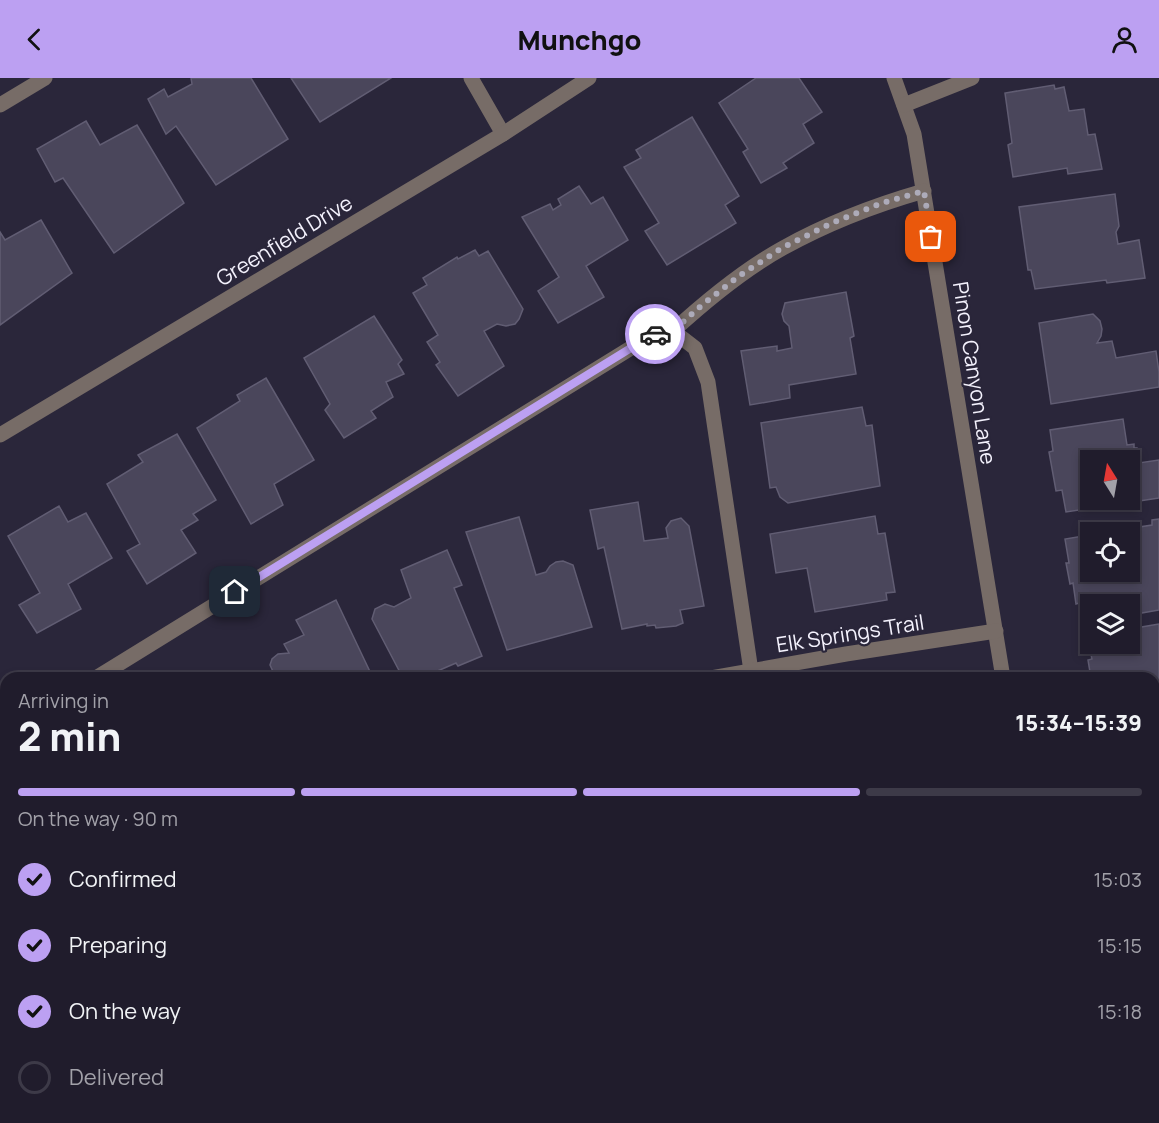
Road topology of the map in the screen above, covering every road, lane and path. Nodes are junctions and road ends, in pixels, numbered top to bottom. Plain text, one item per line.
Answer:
1 (45, 78) edge
2 (471, 78) edge
3 (589, 78) edge
4 (894, 78) edge
5 (972, 78) edge
6 (0, 105) edge
7 (904, 105) junction
8 (503, 134) junction
9 (924, 191) junction
10 (673, 331) junction
11 (0, 435) edge
12 (996, 631) junction
13 (751, 671) junction
14 (106, 672) edge
15 (745, 672) edge
16 (1003, 672) edge

1 - 6 street
2 - 8 street
3 - 8 street, Greenfield Drive
4 - 7 street, Pinon Canyon Lane
5 - 7 street
7 - 9 street, Pinon Canyon Lane
8 - 11 street, Greenfield Drive
9 - 10 street
9 - 12 street, Pinon Canyon Lane
10 - 13 street
10 - 14 street
12 - 13 street, Elk Springs Trail
12 - 16 street, Pinon Canyon Lane
13 - 15 street, Elk Springs Trail

